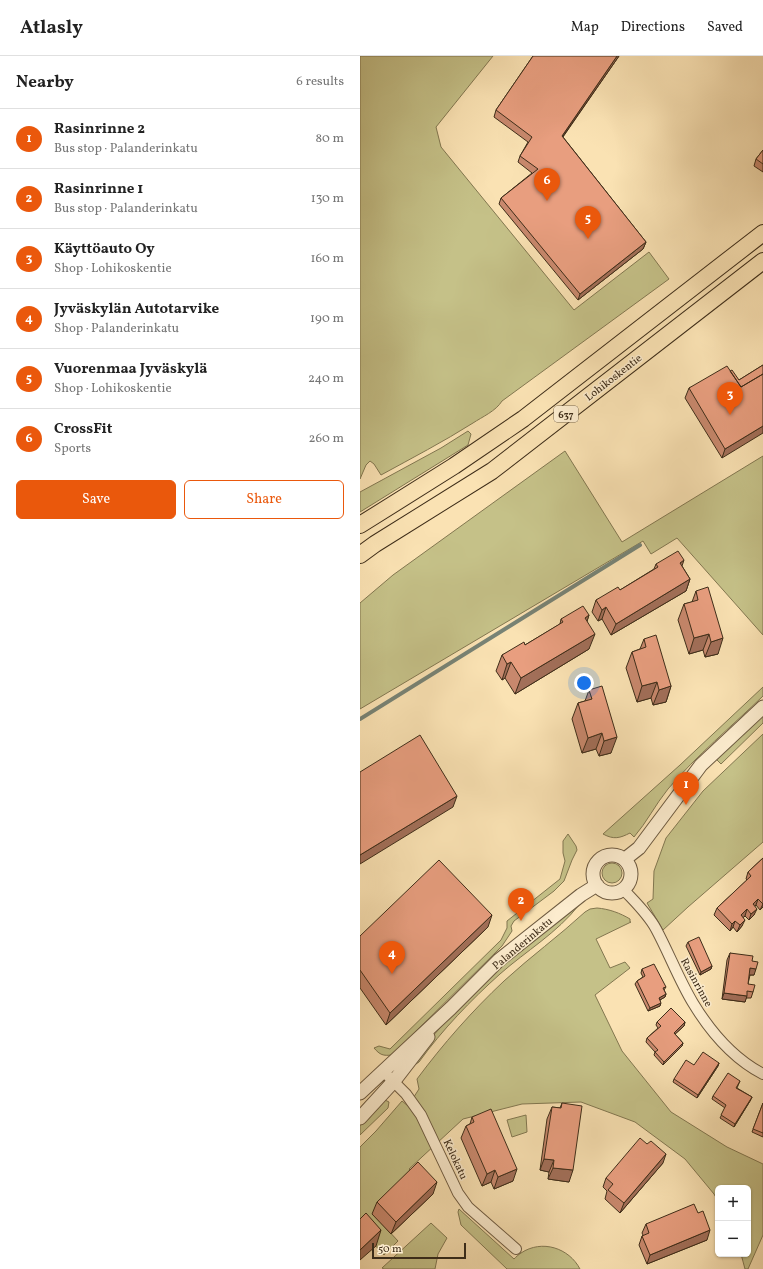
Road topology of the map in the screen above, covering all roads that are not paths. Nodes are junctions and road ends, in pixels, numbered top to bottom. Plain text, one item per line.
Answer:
1 (763, 233) edge
2 (763, 261) edge
3 (360, 525) edge
4 (360, 555) edge
5 (763, 707) edge
6 (625, 859) junction
7 (597, 885) junction
8 (623, 889) junction
9 (451, 1008) junction
10 (383, 1071) junction
11 (763, 1074) edge
12 (394, 1081) junction
13 (360, 1093) edge
14 (360, 1118) edge
15 (516, 1249) dead end

1 - 3 main road, Lohikoskentie / 637
2 - 4 main road, Lohikoskentie / 637
5 - 6 street
6 - 7 street
6 - 8 street
7 - 8 street
7 - 9 street, Palanderinkatu
8 - 11 street, Rasinrinne
9 - 10 street, Palanderinkatu
9 - 12 street, Palanderinkatu
10 - 12 street, Kelokatu
10 - 13 street, Palanderinkatu
12 - 14 street, Palanderinkatu
12 - 15 street, Kelokatu

